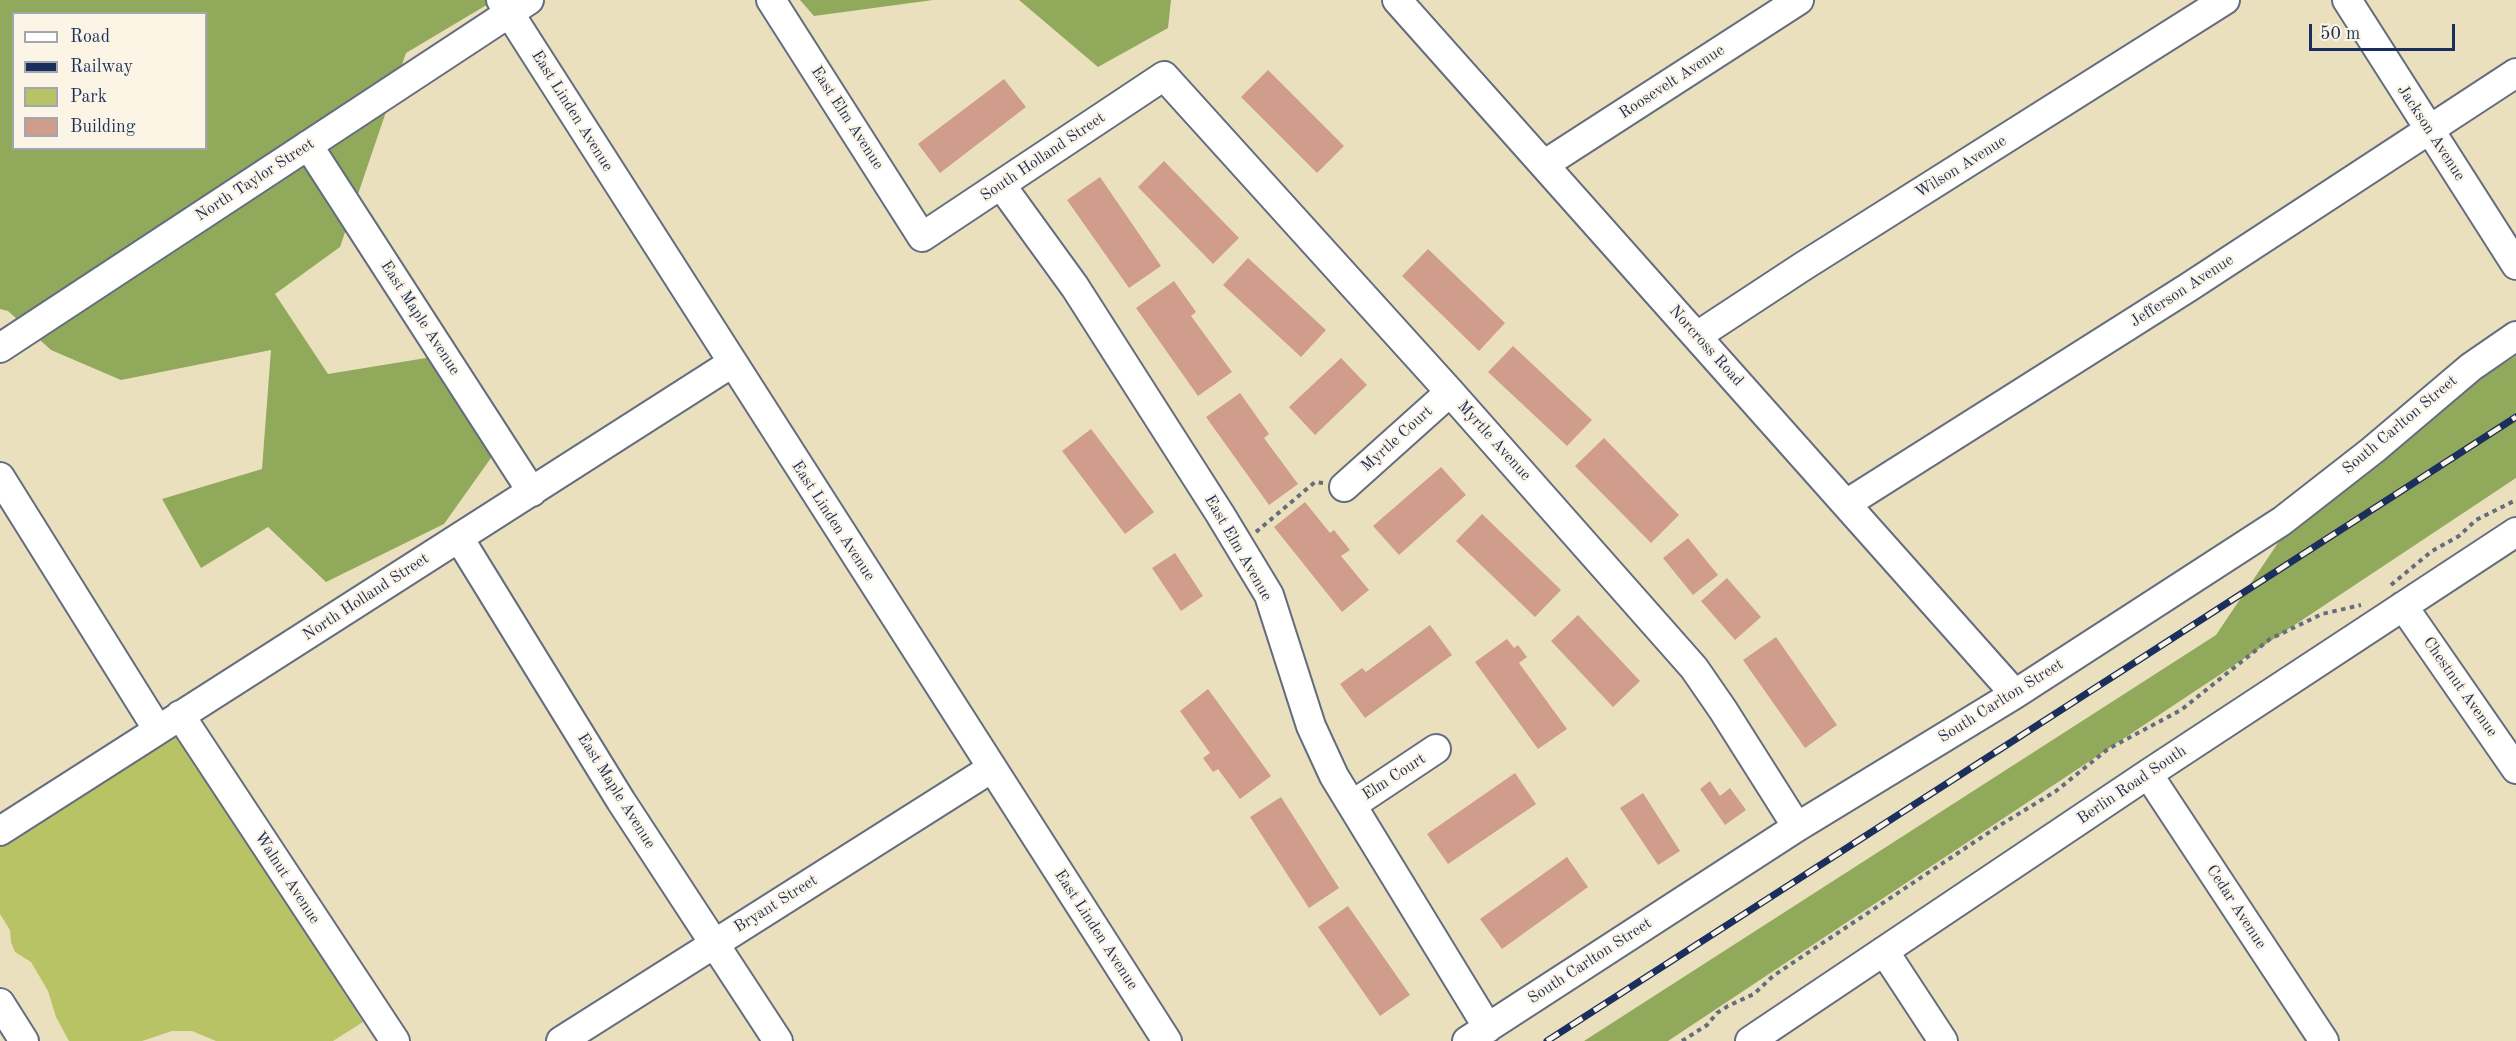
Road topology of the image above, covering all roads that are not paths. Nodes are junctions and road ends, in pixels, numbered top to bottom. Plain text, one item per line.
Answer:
1 (771, 0) edge
2 (1396, 0) edge
3 (1799, 0) edge
4 (2225, 0) edge
5 (2347, 0) edge
6 (513, 4) edge
7 (2516, 73) edge
8 (1164, 76) joint
9 (2429, 130) junction
10 (308, 145) junction
11 (1545, 164) junction
12 (1001, 184) junction
13 (922, 237) joint
14 (2516, 265) edge
15 (1697, 336) junction
16 (2516, 336) edge
17 (0, 348) edge
18 (732, 363) junction
19 (1450, 392) junction
20 (0, 477) edge
21 (1344, 487) road end
22 (532, 492) junction
23 (1846, 504) junction
24 (2516, 532) edge
25 (459, 537) junction
26 (2395, 598) junction
27 (2015, 694) junction
28 (169, 722) junction
29 (1437, 749) dead end
30 (992, 768) junction
31 (2516, 769) edge
32 (2148, 774) junction
33 (1352, 804) junction
34 (1797, 827) junction
35 (0, 831) edge
36 (714, 943) junction
37 (1884, 951) junction
38 (0, 1003) edge
39 (1477, 1034) edge
40 (24, 1041) edge
41 (395, 1041) edge
42 (561, 1041) edge
43 (778, 1041) edge
44 (1167, 1041) edge
45 (1750, 1041) edge
46 (1943, 1041) edge
47 (2324, 1041) edge

1 - 13 street, East Elm Avenue
2 - 11 street, Norcross Road
3 - 11 street, Roosevelt Avenue
4 - 15 street, Wilson Avenue
5 - 9 street, Jackson Avenue
6 - 10 street, North Taylor Street
6 - 18 street, East Linden Avenue
7 - 9 street, Jefferson Avenue
8 - 12 street, South Holland Street
8 - 19 street, Myrtle Avenue
9 - 14 street, Jackson Avenue
9 - 23 street, Jefferson Avenue
10 - 17 street, North Taylor Street
10 - 22 street, East Maple Avenue
11 - 15 street, Norcross Road
12 - 13 street, South Holland Street
12 - 33 street, East Elm Avenue
15 - 23 street, Norcross Road
16 - 27 street, South Carlton Street
18 - 22 street, North Holland Street
18 - 30 street, East Linden Avenue
19 - 21 street, Myrtle Court
19 - 34 street, Myrtle Avenue
20 - 28 street, Walnut Avenue
22 - 25 street, North Holland Street
23 - 27 street, Norcross Road
24 - 26 street, Berlin Road South
25 - 28 street, North Holland Street
25 - 36 street, East Maple Avenue
26 - 31 street, Chestnut Avenue
26 - 32 street, Berlin Road South
27 - 34 street, South Carlton Street
28 - 35 street, North Holland Street
28 - 41 street, Walnut Avenue
29 - 33 street, Elm Court
30 - 36 street, Bryant Street
30 - 44 street, East Linden Avenue
32 - 37 street, Berlin Road South
32 - 47 street, Cedar Avenue
33 - 39 street, East Elm Avenue
34 - 39 street, South Carlton Street
36 - 42 street, Bryant Street
36 - 43 street, East Maple Avenue
37 - 45 street, Berlin Road South
37 - 46 street
38 - 40 street

